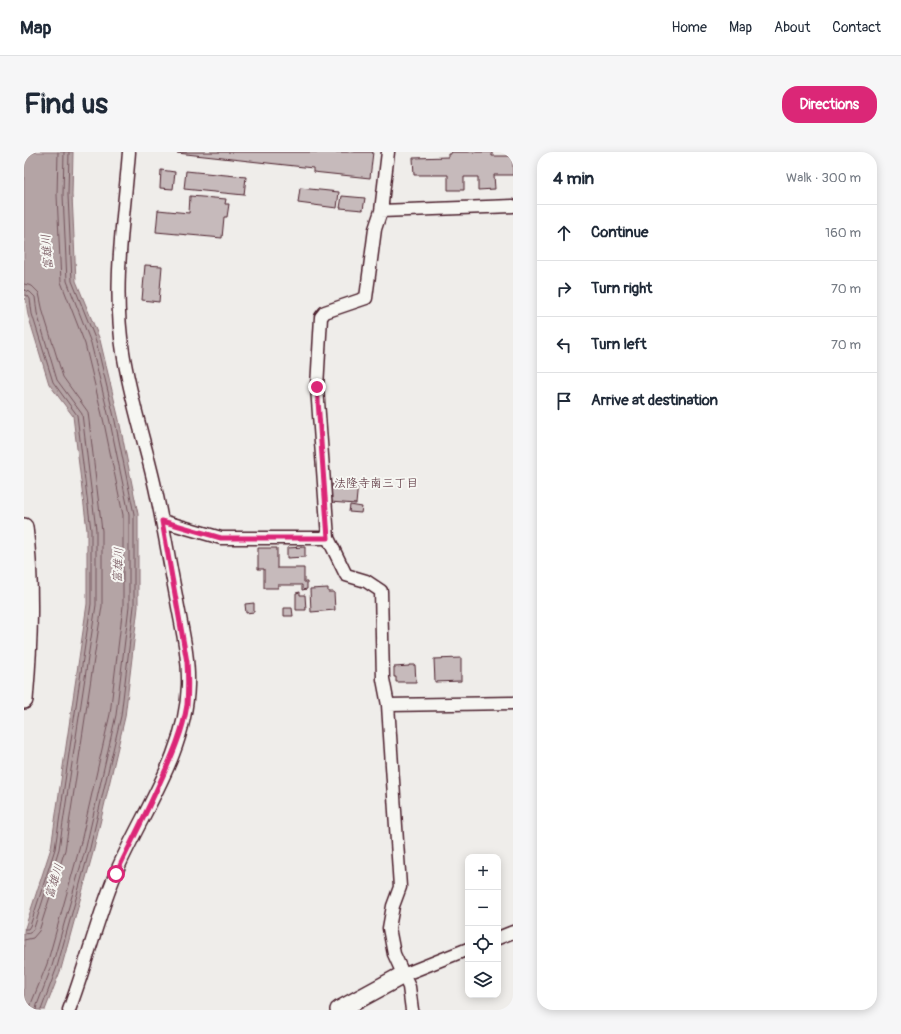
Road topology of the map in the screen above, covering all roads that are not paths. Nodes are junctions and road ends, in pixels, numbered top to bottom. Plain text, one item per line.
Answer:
1 (129, 152) edge
2 (388, 152) edge
3 (513, 206) edge
4 (381, 211) junction
5 (162, 521) junction
6 (24, 527) edge
7 (328, 538) junction
8 (24, 700) edge
9 (513, 703) edge
10 (388, 705) junction
11 (513, 932) edge
12 (501, 937) edge
13 (465, 950) edge
14 (403, 975) junction
15 (69, 1010) edge
16 (338, 1010) edge
17 (412, 1010) edge

1 - 5 street
2 - 4 street
3 - 4 street
4 - 7 street
5 - 7 street
5 - 15 street
6 - 8 street
7 - 10 street
9 - 10 street
10 - 14 street
11 - 12 street
13 - 14 street
14 - 16 street
14 - 17 street

